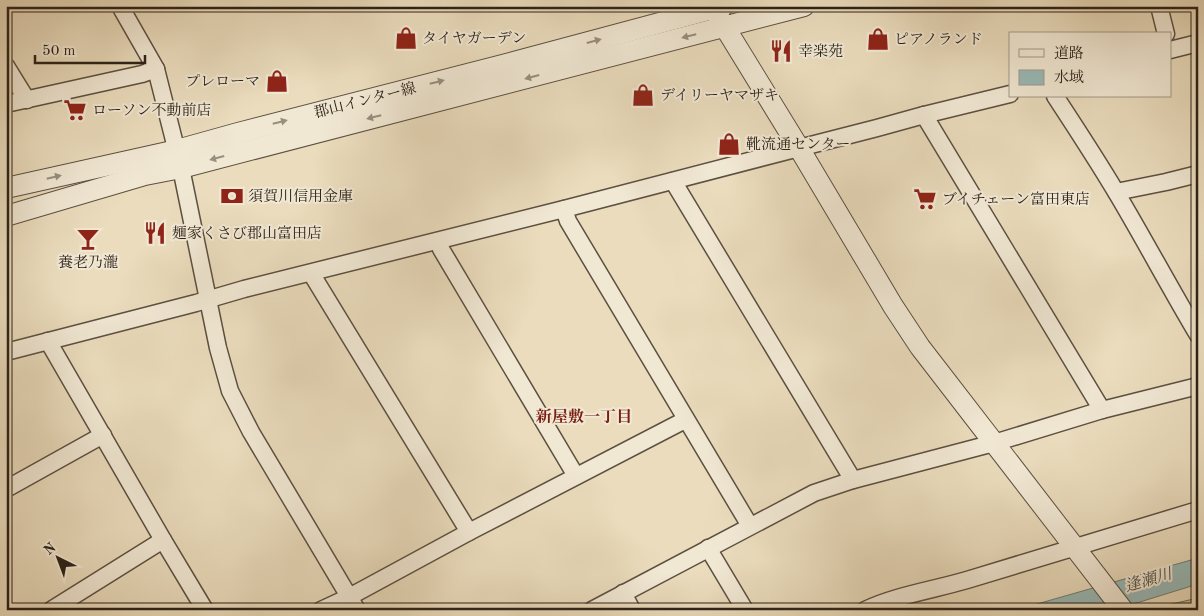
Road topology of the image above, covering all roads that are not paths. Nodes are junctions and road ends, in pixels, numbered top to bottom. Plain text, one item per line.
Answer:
1 (120, 6) edge
2 (804, 6) edge
3 (1159, 6) edge
4 (716, 7) edge
5 (724, 27) junction
6 (1166, 32) edge
7 (1198, 43) edge
8 (1172, 49) edge
9 (6, 66) edge
10 (156, 69) junction
11 (1009, 94) edge
12 (1056, 98) edge
13 (27, 100) junction
14 (6, 104) edge
15 (924, 115) junction
16 (799, 148) junction
17 (179, 159) junction
18 (1198, 174) edge
19 (673, 181) junction
20 (6, 188) edge
21 (1116, 192) junction
22 (564, 210) junction
23 (6, 216) edge
24 (438, 241) junction
25 (311, 273) junction
26 (208, 299) junction
27 (1198, 334) edge
28 (48, 341) junction
29 (6, 352) edge
30 (1198, 386) edge
31 (1102, 410) junction
32 (685, 420) junction
33 (102, 435) junction
34 (994, 443) junction
35 (576, 476) junction
36 (853, 480) junction
37 (6, 489) edge
38 (1198, 510) edge
39 (750, 526) junction
40 (469, 532) junction
41 (163, 540) junction
42 (708, 548) junction
43 (1076, 548) junction
44 (623, 593) junction
45 (353, 603) edge
46 (51, 610) edge
47 (205, 610) edge
48 (321, 610) edge
49 (592, 610) edge
50 (632, 610) edge
51 (746, 610) edge
52 (865, 610) edge
53 (1123, 610) edge

1 - 10 street
2 - 5 street
3 - 6 street
4 - 5 street
17 -> 4 street, 郡山インター線
5 - 16 street
5 -> 17 street
7 - 8 street
9 - 13 street
10 - 13 street
10 - 17 street
11 - 15 street
12 - 21 street
13 - 14 street
15 - 16 street
15 - 31 street
16 - 19 street
16 - 34 street
20 -> 17 street, 郡山インター線
17 - 23 street
17 - 26 street
18 - 21 street
19 - 22 street
19 - 36 street
21 - 27 street
22 - 24 street
22 - 32 street
24 - 25 street
24 - 35 street
25 - 26 street
25 - 40 street
26 - 28 street
26 - 45 street
28 - 29 street
28 - 33 street
30 - 31 street
31 - 34 street
32 - 35 street
32 - 39 street
33 - 37 street
33 - 41 street
34 - 36 street
34 - 43 street
35 - 40 street
36 - 39 street
38 - 43 street
39 - 42 street
40 - 45 street
41 - 46 street
41 - 47 street
42 - 44 street
42 - 51 street
43 - 52 street
43 - 53 street
44 - 49 street
44 - 50 street
45 - 48 street

